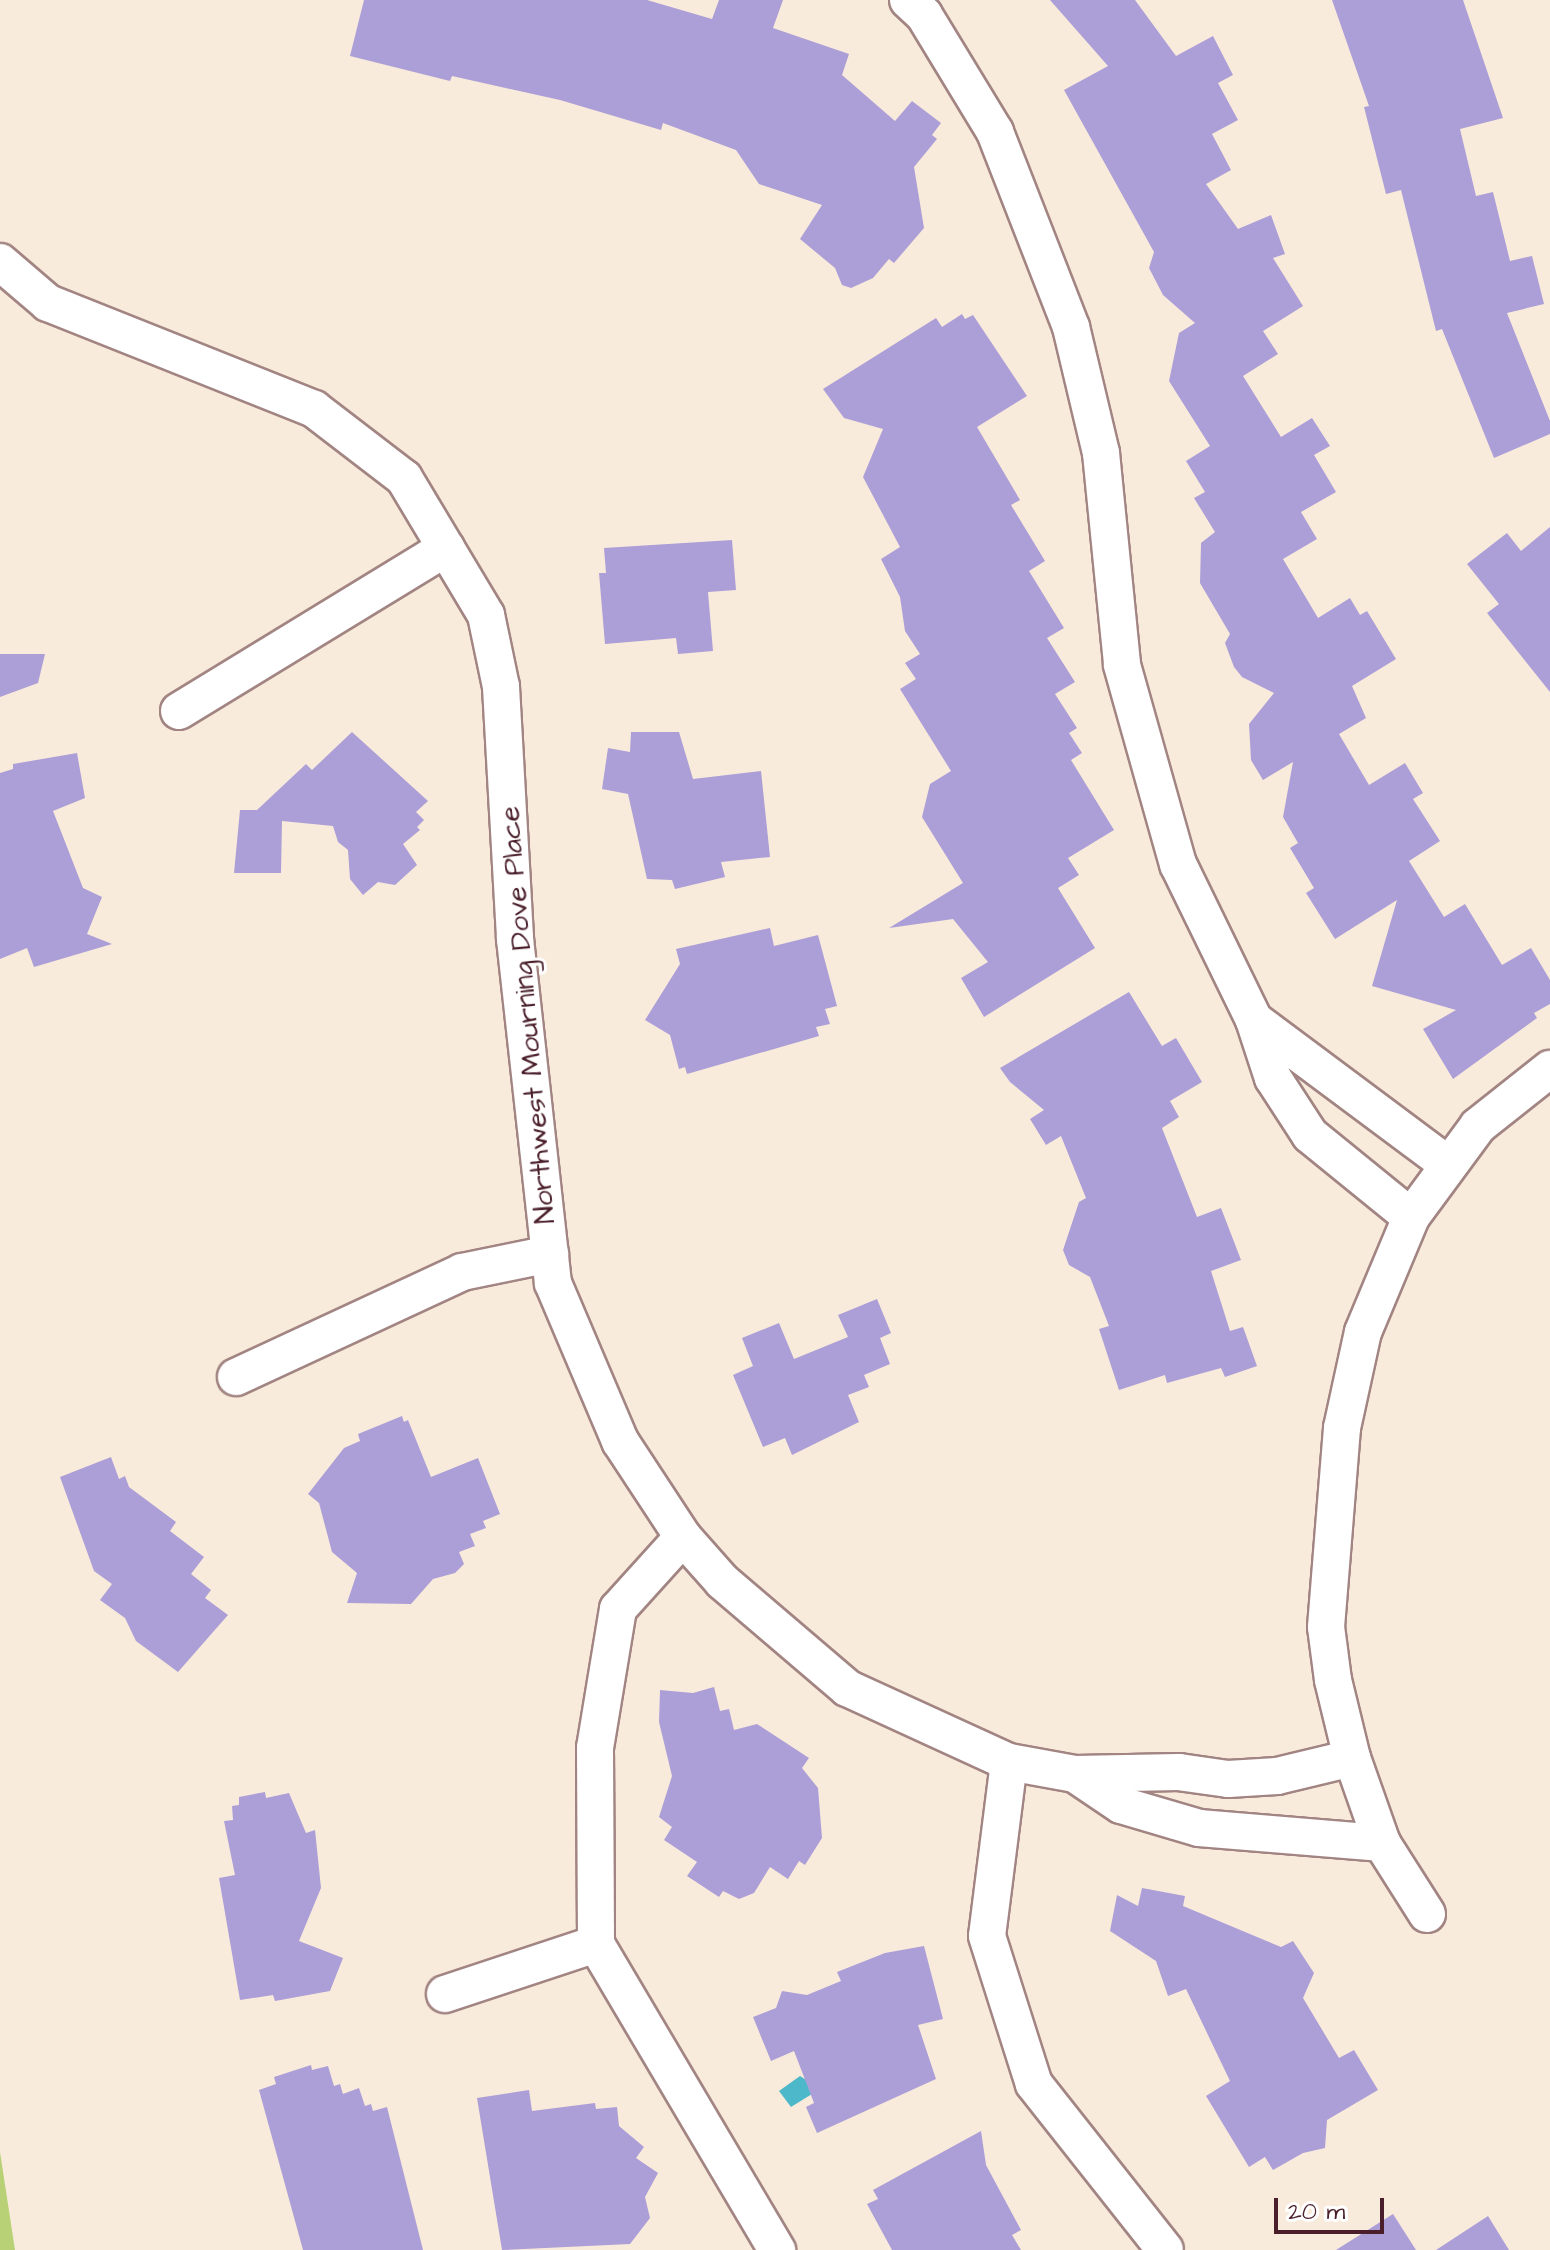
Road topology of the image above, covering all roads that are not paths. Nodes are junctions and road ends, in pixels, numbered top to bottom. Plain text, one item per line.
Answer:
1 (908, 0) edge
2 (0, 262) edge
3 (446, 548) junction
4 (179, 711) dead end
5 (1254, 1020) junction
6 (1550, 1069) edge
7 (1446, 1163) junction
8 (1411, 1217) junction
9 (550, 1254) junction
10 (236, 1377) dead end
11 (683, 1537) junction
12 (1352, 1758) junction
13 (1009, 1762) junction
14 (1075, 1774) junction
15 (1382, 1843) junction
16 (1427, 1914) dead end
17 (596, 1944) junction
18 (445, 1994) dead end
19 (777, 2250) edge
20 (1165, 2250) edge

1 - 5 street
2 - 3 street, Northwest Mourning Dove Place
3 - 4 street
3 - 9 street, Northwest Mourning Dove Place
5 - 7 street
5 - 8 street
6 - 7 street
7 - 8 street
8 - 12 street
9 - 10 street
9 - 11 street, Northwest Mourning Dove Place
11 - 13 street, Northwest Mourning Dove Place
11 - 17 street
12 - 14 street, Northwest Mourning Dove Place
12 - 15 street
13 - 14 street, Northwest Mourning Dove Place
13 - 20 street
14 - 15 street, Northwest Mourning Dove Place
15 - 16 street
17 - 18 street
17 - 19 street

